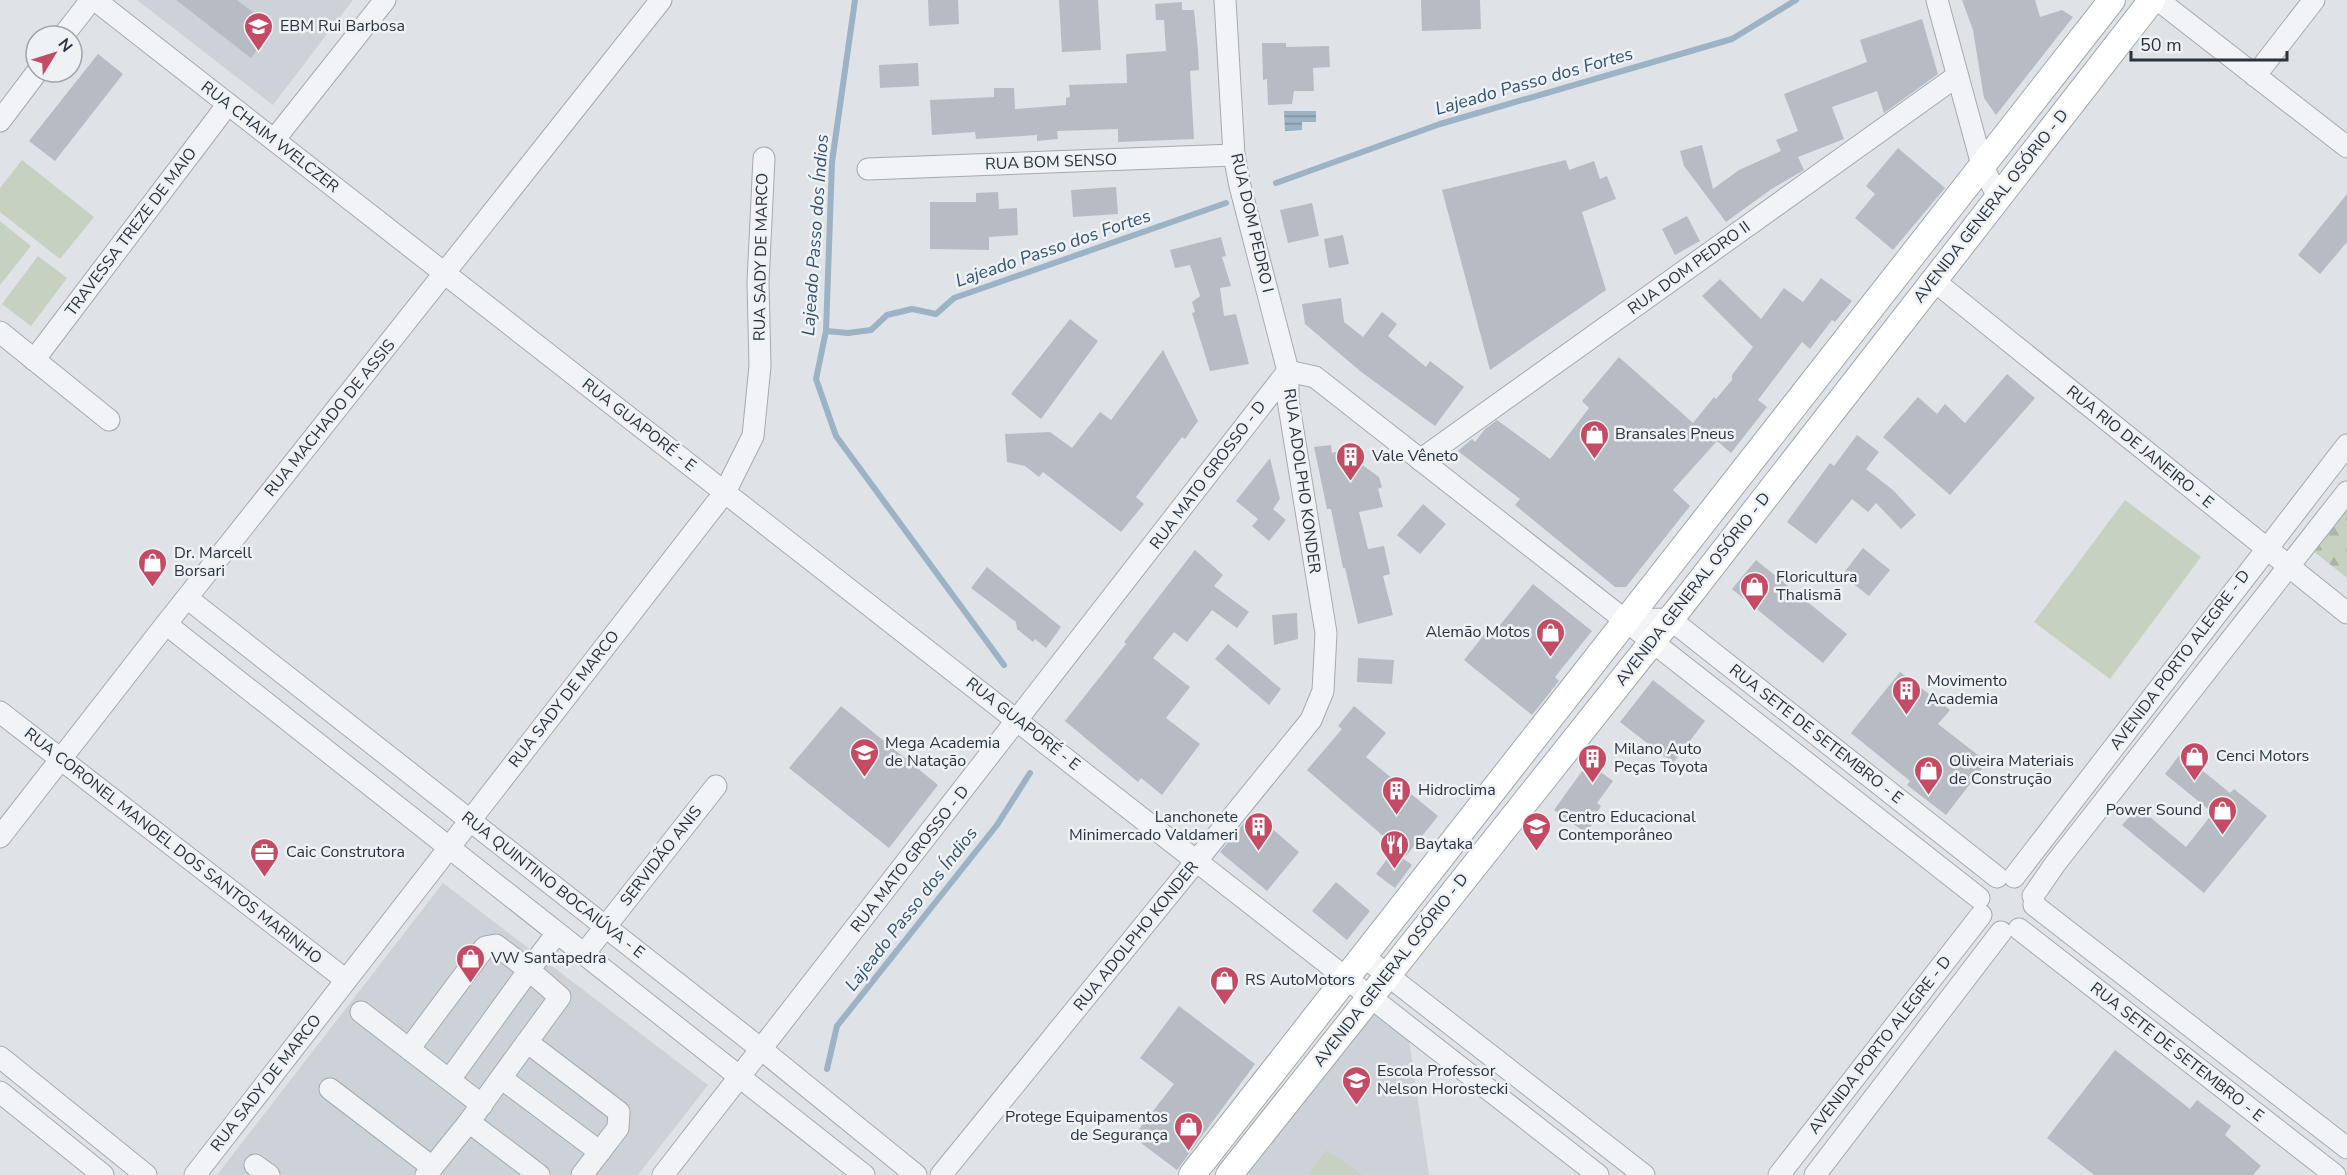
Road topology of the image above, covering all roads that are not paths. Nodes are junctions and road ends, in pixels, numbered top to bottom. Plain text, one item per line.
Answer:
1 (93, 0) edge
2 (385, 0) edge
3 (662, 0) edge
4 (1225, 0) edge
5 (1937, 0) edge
6 (2112, 0) edge
7 (2152, 0) edge
8 (2158, 0) edge
9 (2314, 0) edge
10 (73, 24) edge
11 (1957, 76) junction
12 (2255, 76) junction
13 (28, 84) edge
14 (228, 104) junction
15 (0, 122) edge
16 (274, 140) junction
17 (2347, 147) edge
18 (1234, 155) junction
19 (764, 158) dead end
20 (1982, 165) junction
21 (868, 169) dead end
22 (1998, 197) junction
23 (445, 275) junction
24 (1933, 280) junction
25 (0, 332) edge
26 (34, 360) junction
27 (1288, 372) junction
28 (109, 420) dead end
29 (2347, 445) edge
30 (1420, 460) junction
31 (725, 492) junction
32 (2347, 492) edge
33 (2266, 548) junction
34 (2289, 566) junction
35 (187, 597) junction
36 (2347, 613) edge
37 (1670, 619) junction
38 (1625, 620) junction
39 (166, 624) junction
40 (1652, 642) junction
41 (2152, 697) junction
42 (0, 712) edge
43 (2174, 712) junction
44 (334, 713) junction
45 (1018, 720) junction
46 (313, 740) junction
47 (60, 758) junction
48 (716, 786) dead end
49 (470, 820) junction
50 (0, 837) edge
51 (449, 847) junction
52 (1197, 860) junction
53 (2006, 877) junction
54 (2034, 901) junction
55 (1980, 907) junction
56 (606, 926) junction
57 (2010, 930) junction
58 (557, 933) junction
59 (584, 954) junction
60 (1364, 956) junction
61 (529, 970) junction
62 (1388, 974) junction
63 (1347, 977) junction
64 (346, 980) junction
65 (1371, 995) junction
66 (361, 1012) dead end
67 (527, 1042) junction
68 (409, 1049) junction
69 (762, 1049) junction
70 (0, 1057) edge
71 (740, 1076) junction
72 (450, 1078) junction
73 (501, 1078) junction
74 (330, 1089) dead end
75 (0, 1092) edge
76 (482, 1104) junction
77 (469, 1122) junction
78 (91, 1131) junction
79 (2347, 1148) edge
80 (74, 1152) junction
81 (600, 1152) junction
82 (2347, 1167) edge
83 (429, 1171) edge
84 (103, 1175) edge
85 (146, 1175) edge
86 (195, 1175) edge
87 (539, 1175) edge
88 (582, 1175) edge
89 (663, 1175) edge
90 (864, 1175) edge
91 (916, 1175) edge
92 (941, 1175) edge
93 (1192, 1175) edge
94 (1229, 1175) edge
95 (1598, 1175) edge
96 (1644, 1175) edge
97 (1779, 1175) edge
98 (1815, 1175) edge
99 (2335, 1175) edge
100 (2341, 1175) edge

1 - 10 street
1 - 14 street, RUA CHAIM WELCZER
2 - 16 street
3 - 23 street, RUA MACHADO DE ASSIS
4 - 18 street, RUA DOM PEDRO I
5 - 11 street
6 - 20 main road, AVENIDA GENERAL OSÓRIO - D
7 - 22 main road, AVENIDA GENERAL OSÓRIO - D
8 - 12 street
9 - 12 street
11 - 20 street
11 - 30 street, RUA DOM PEDRO II
12 - 17 street
13 - 15 street
14 - 16 street, RUA CHAIM WELCZER
14 - 26 street, TRAVESSA TREZE DE MAIO
16 - 23 street, RUA CHAIM WELCZER
18 - 21 street, RUA BOM SENSO
18 - 27 street, RUA DOM PEDRO I
19 - 31 street, RUA SADY DE MARCO
20 - 22 street
20 - 38 main road, AVENIDA GENERAL OSÓRIO - D
22 - 24 main road, AVENIDA GENERAL OSÓRIO - D
23 - 31 street, RUA GUAPORÉ - E
23 - 35 street, RUA MACHADO DE ASSIS
24 - 33 street, RUA RIO DE JANEIRO - E
24 - 37 main road, AVENIDA GENERAL OSÓRIO - D
25 - 26 street
26 - 28 street
27 - 30 street, RUA SETE DE SETEMBRO - E
27 - 45 street, RUA MATO GROSSO - D
27 - 52 street, RUA ADOLPHO KONDER
29 - 33 street, AVENIDA PORTO ALEGRE - D
30 - 38 street, RUA SETE DE SETEMBRO - E
31 - 45 street, RUA GUAPORÉ - E
31 - 49 street, RUA SADY DE MARCO
32 - 34 street, AVENIDA PORTO ALEGRE - D
33 - 34 street, RUA RIO DE JANEIRO - E
33 - 41 street, AVENIDA PORTO ALEGRE - D
34 - 36 street, RUA RIO DE JANEIRO - E
34 - 43 street, AVENIDA PORTO ALEGRE - D
35 - 39 street, RUA MACHADO DE ASSIS
35 - 44 street, RUA QUINTINO BOCAIÚVA - E
37 - 38 street
37 - 40 main road, AVENIDA GENERAL OSÓRIO - D
37 - 53 street, RUA SETE DE SETEMBRO - E
38 - 40 street, RUA SETE DE SETEMBRO - E
38 - 60 main road, AVENIDA GENERAL OSÓRIO - D
39 - 46 street
39 - 47 street, RUA MACHADO DE ASSIS
40 - 55 street, RUA SETE DE SETEMBRO - E
40 - 62 main road, AVENIDA GENERAL OSÓRIO - D
41 - 43 street
41 - 53 street, AVENIDA PORTO ALEGRE - D
42 - 47 street, RUA CORONEL MANOEL DOS SANTOS MARINHO
43 - 54 street, AVENIDA PORTO ALEGRE - D
44 - 46 street
44 - 49 street, RUA QUINTINO BOCAIÚVA - E
45 - 52 street, RUA GUAPORÉ - E
45 - 69 street, RUA MATO GROSSO - D
46 - 51 street
47 - 50 street, RUA MACHADO DE ASSIS
47 - 64 street, RUA CORONEL MANOEL DOS SANTOS MARINHO
48 - 56 street, SERVIDÃO ANIS
49 - 51 street, RUA SADY DE MARCO
49 - 56 street, RUA QUINTINO BOCAIÚVA - E
51 - 58 street
51 - 64 street, RUA SADY DE MARCO
52 - 63 street, RUA GUAPORÉ - E
52 - 92 street, RUA ADOLPHO KONDER
53 - 54 street
53 - 55 street
54 - 57 street
54 - 79 street, RUA SETE DE SETEMBRO - E
55 - 57 street
55 - 97 street, AVENIDA PORTO ALEGRE - D
56 - 59 street, SERVIDÃO ANIS
56 - 69 street, RUA QUINTINO BOCAIÚVA - E
57 - 98 street, AVENIDA PORTO ALEGRE - D
57 - 99 street, RUA SETE DE SETEMBRO - E
58 - 59 street
58 - 61 street
59 - 71 street
60 - 62 street
60 - 63 main road, AVENIDA GENERAL OSÓRIO - D
61 - 67 street
61 - 68 street
61 - 72 street
62 - 65 main road, AVENIDA GENERAL OSÓRIO - D
62 - 96 street
63 - 65 street, RUA GUAPORÉ - E
63 - 93 main road, AVENIDA GENERAL OSÓRIO - D
64 - 86 street, RUA SADY DE MARCO
65 - 94 main road, AVENIDA GENERAL OSÓRIO - D
65 - 95 street, RUA GUAPORÉ - E
66 - 68 street
67 - 73 street
67 - 81 street
68 - 72 street
69 - 71 street, RUA MATO GROSSO - D
69 - 91 street, RUA QUINTINO BOCAIÚVA - E
70 - 78 street
71 - 89 street, RUA MATO GROSSO - D
71 - 90 street
72 - 76 street
73 - 76 street
73 - 81 street
74 - 83 street
75 - 80 street
76 - 77 street
77 - 83 street
77 - 87 street
78 - 80 street
78 - 85 street
80 - 84 street
81 - 88 street
82 - 100 street

